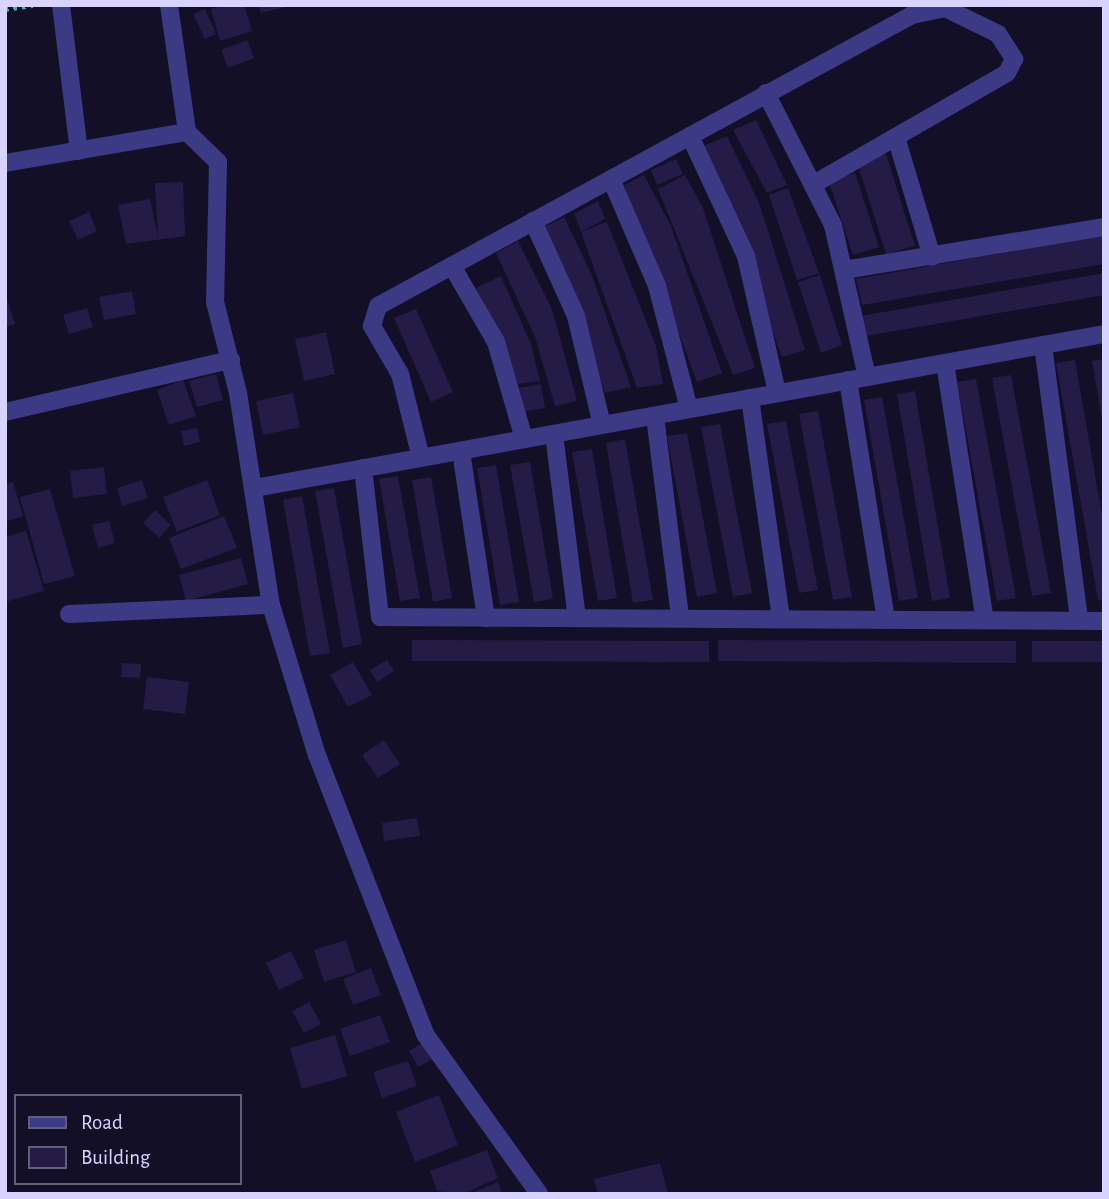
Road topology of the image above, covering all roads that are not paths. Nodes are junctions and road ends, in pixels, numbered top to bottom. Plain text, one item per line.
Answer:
1 (61, 5) edge
2 (169, 5) edge
3 (766, 93) junction
4 (187, 132) junction
5 (690, 136) junction
6 (896, 136) junction
7 (79, 151) junction
8 (5, 163) edge
9 (611, 179) junction
10 (814, 184) junction
11 (533, 221) junction
12 (1104, 227) edge
13 (932, 257) junction
14 (452, 266) junction
15 (844, 270) junction
16 (1104, 334) edge
17 (1043, 345) junction
18 (230, 360) junction
19 (945, 363) junction
20 (867, 377) junction
21 (848, 380) junction
22 (777, 393) junction
23 (750, 398) junction
24 (689, 410) junction
25 (5, 412) edge
26 (655, 416) junction
27 (602, 425) junction
28 (554, 434) junction
29 (524, 439) junction
30 (461, 451) junction
31 (421, 458) junction
32 (363, 468) junction
33 (254, 488) junction
34 (271, 604) junction
35 (69, 614) dead end
36 (486, 618) junction
37 (577, 618) junction
38 (680, 618) junction
39 (781, 619) junction
40 (886, 620) junction
41 (985, 620) junction
42 (1079, 621) junction
43 (1104, 621) edge
44 (539, 1194) edge

1 - 7 street
2 - 4 street
3 - 5 street
3 - 6 street
3 - 10 street
4 - 7 street
4 - 18 street
5 - 9 street
5 - 22 street
6 - 10 street
6 - 13 street
7 - 8 street
9 - 11 street
9 - 24 street
10 - 15 street
11 - 14 street
11 - 27 street
12 - 13 street
13 - 15 street
14 - 29 street
14 - 31 street
15 - 20 street
16 - 17 street
17 - 19 street
17 - 42 street
18 - 25 street
18 - 33 street
19 - 20 street
19 - 41 street
20 - 21 street
21 - 22 street
21 - 40 street
22 - 23 street
23 - 24 street
23 - 39 street
24 - 26 street
26 - 27 street
26 - 38 street
27 - 28 street
28 - 29 street
28 - 37 street
29 - 30 street
30 - 31 street
30 - 36 street
31 - 32 street
32 - 33 street
32 - 36 street
33 - 34 street
34 - 35 street
34 - 44 street
36 - 37 street
37 - 38 street
38 - 39 street
39 - 40 street
40 - 41 street
41 - 42 street
42 - 43 street

